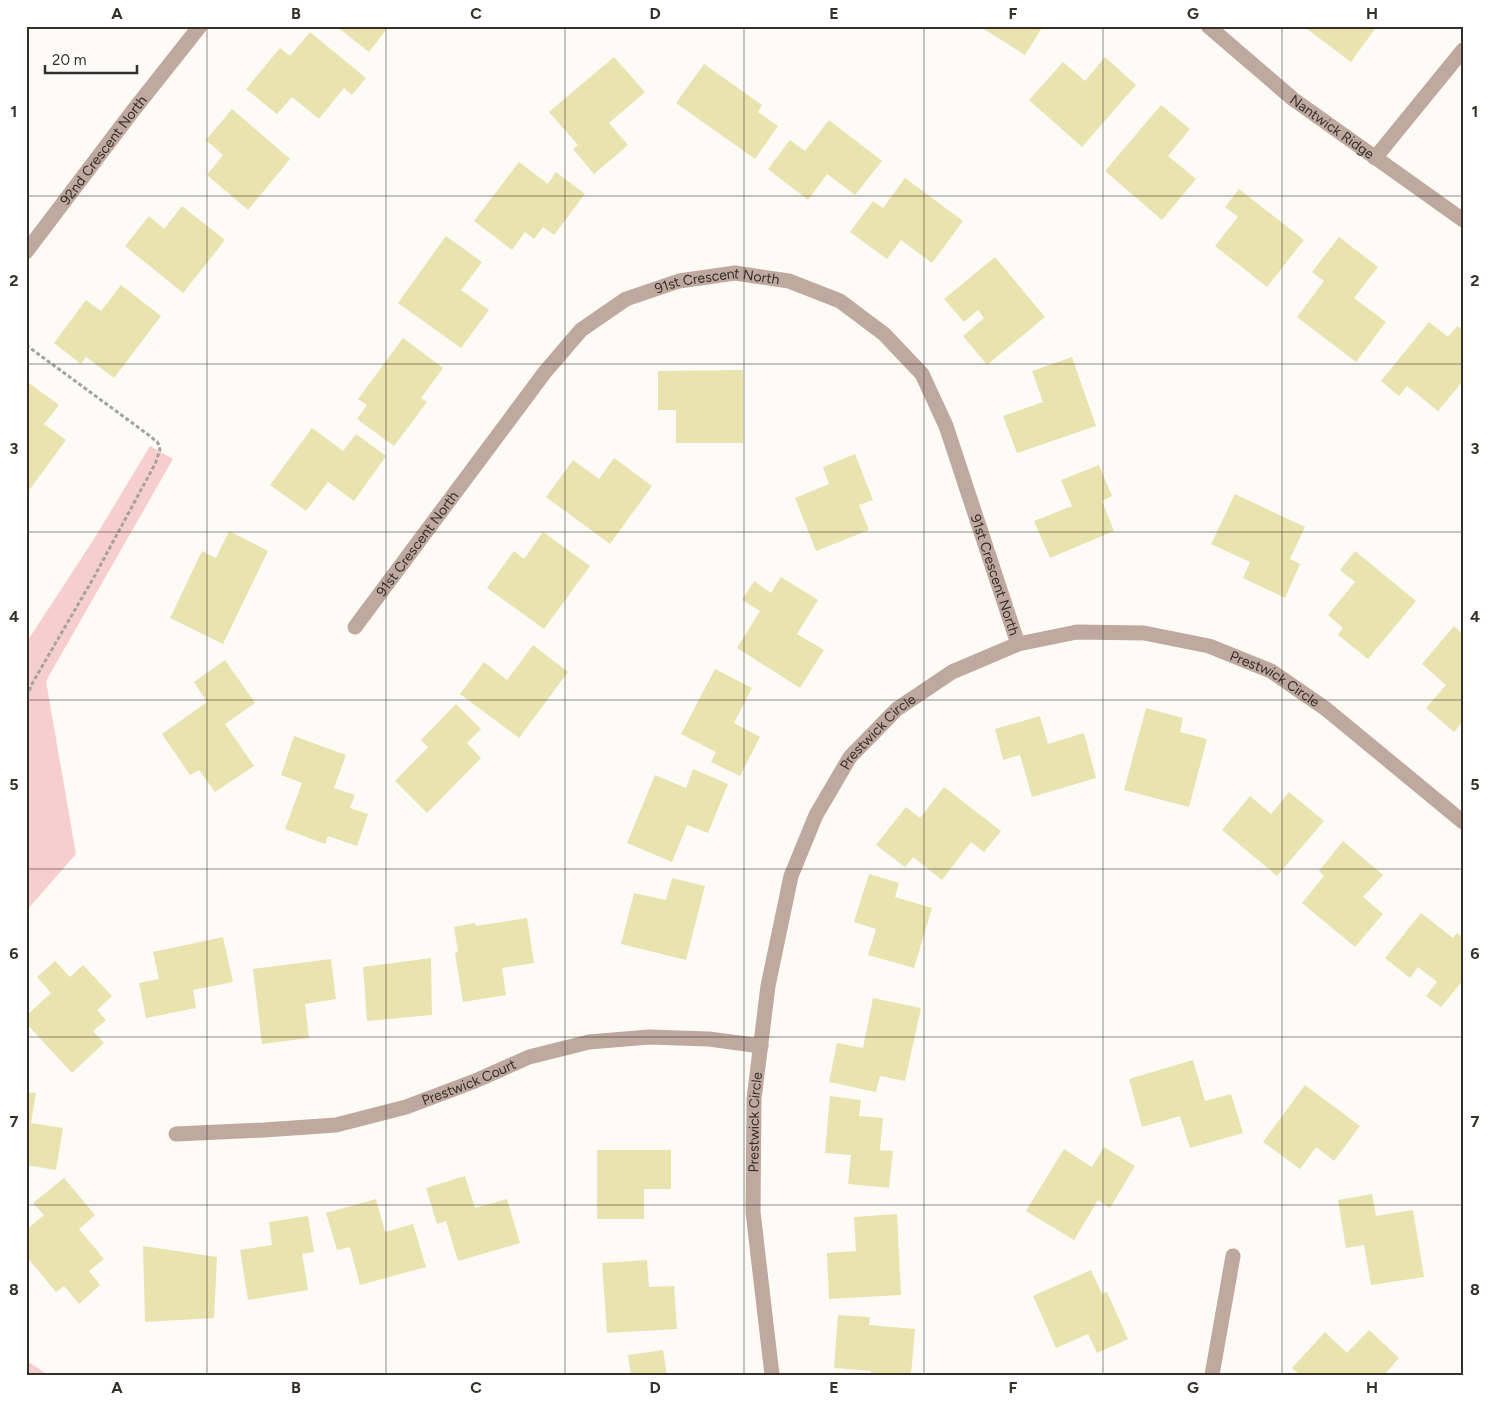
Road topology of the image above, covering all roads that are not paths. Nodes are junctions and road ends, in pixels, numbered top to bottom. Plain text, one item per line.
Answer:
1 (200, 26) edge
2 (1208, 26) edge
3 (1463, 50) edge
4 (1375, 158) junction
5 (1463, 220) edge
6 (26, 252) edge
7 (355, 627) dead end
8 (1018, 644) junction
9 (1463, 822) edge
10 (761, 1046) junction
11 (176, 1134) dead end
12 (1233, 1256) dead end
13 (772, 1375) edge
14 (1212, 1375) edge

1 - 6 street, 92nd Crescent North
2 - 4 street, Nantwick Ridge
3 - 4 street
4 - 5 street, Nantwick Ridge
7 - 8 street, 91st Crescent North
8 - 9 street, Prestwick Circle
8 - 10 street, Prestwick Circle
10 - 11 street, Prestwick Court
10 - 13 street, Prestwick Circle
12 - 14 street

